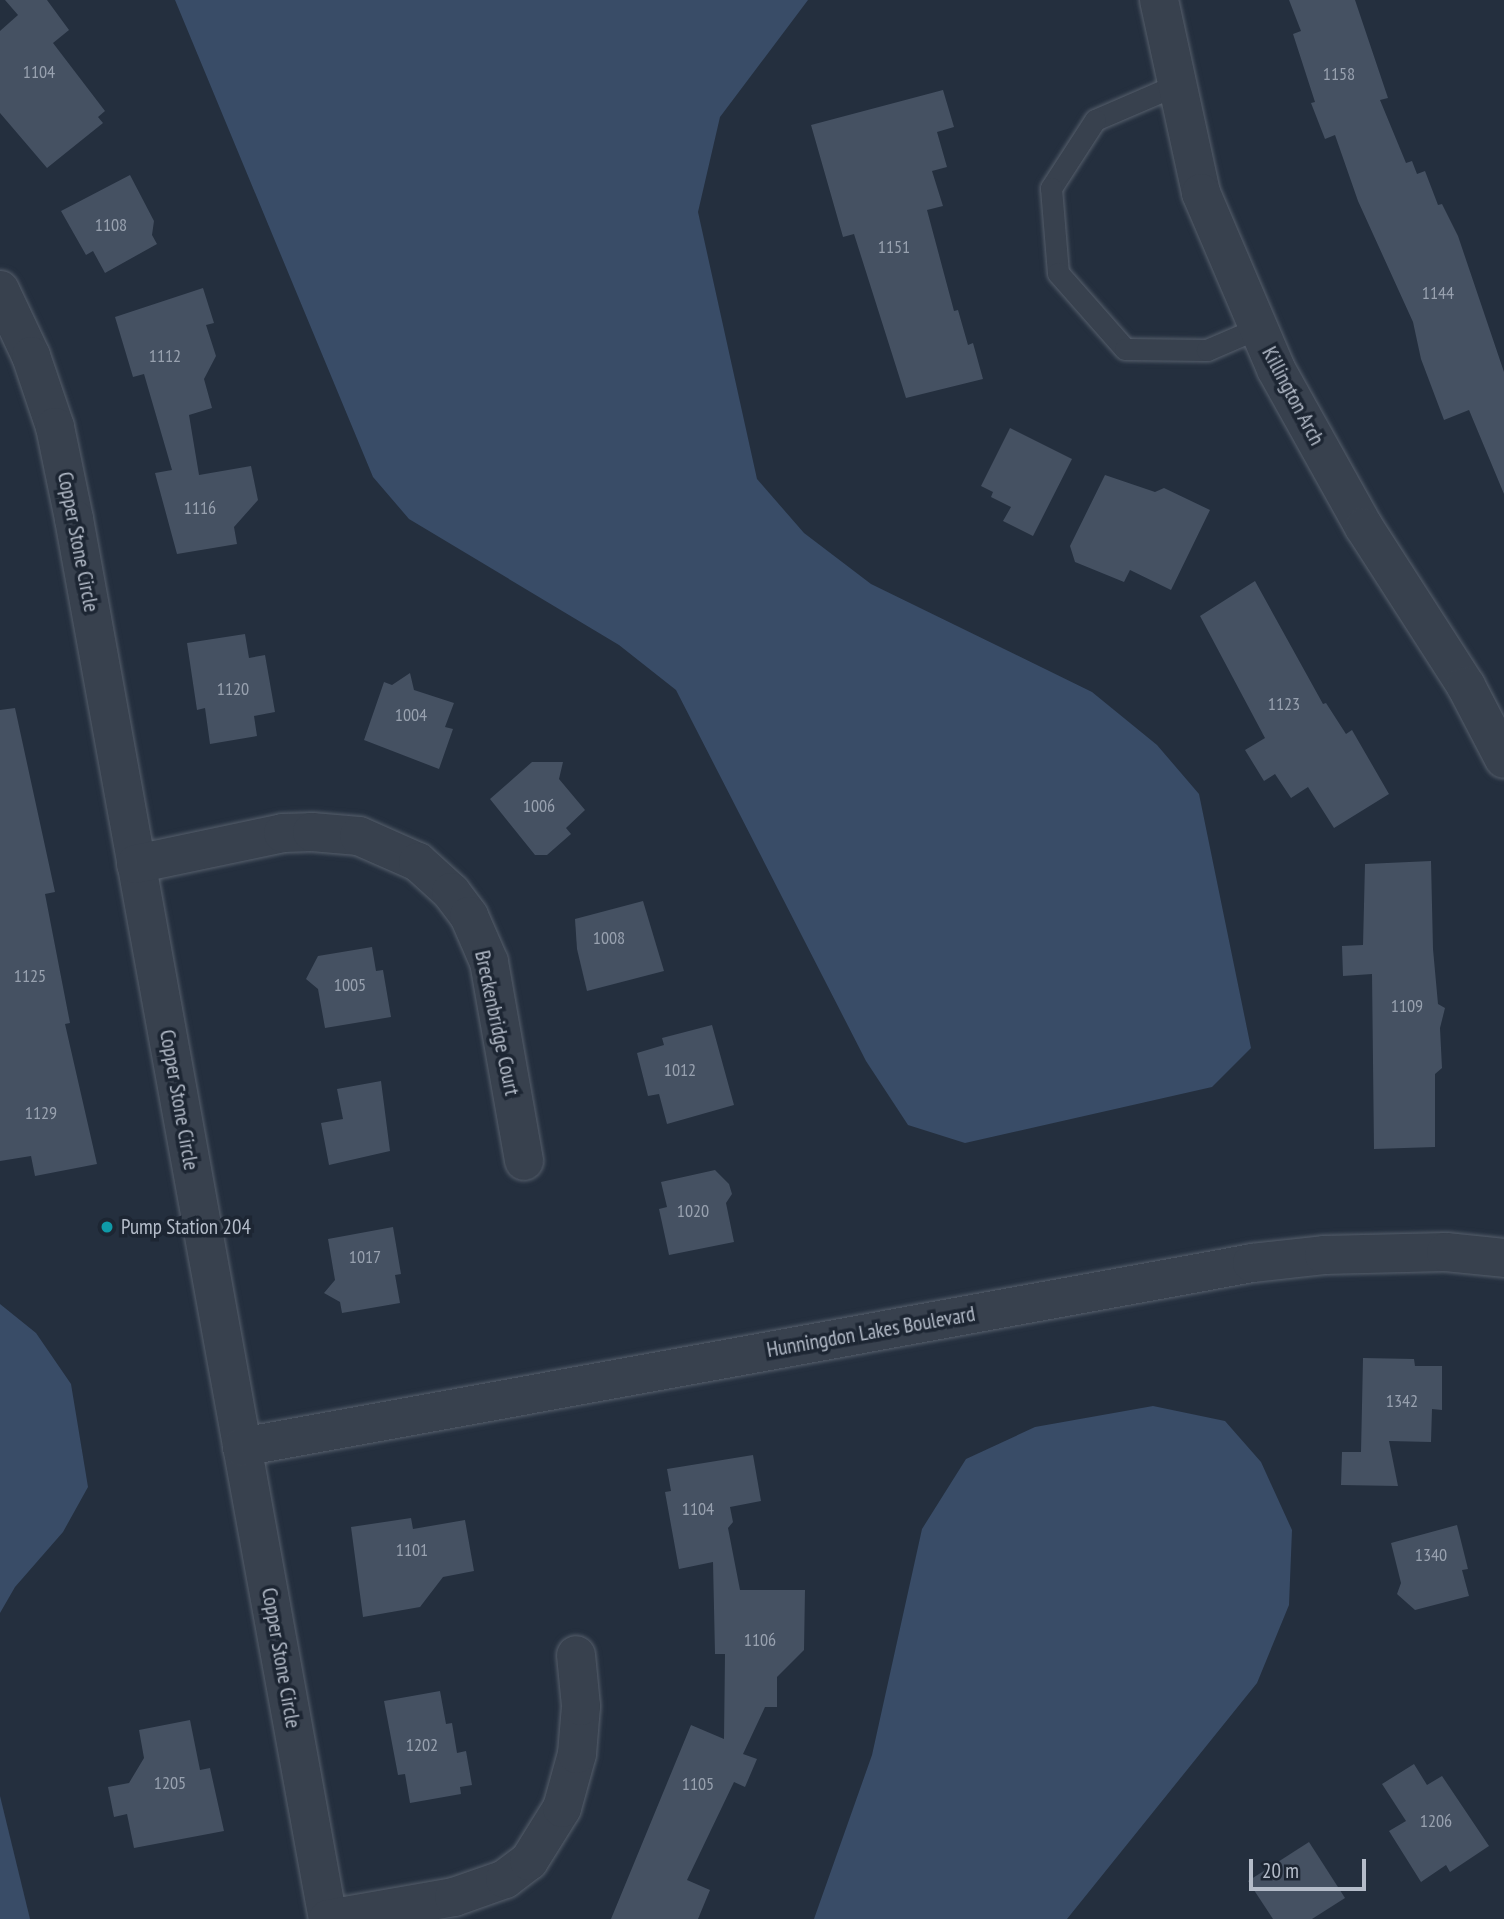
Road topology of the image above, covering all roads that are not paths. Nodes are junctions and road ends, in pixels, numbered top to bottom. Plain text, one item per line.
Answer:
1 (1159, 0) edge
2 (1176, 85) junction
3 (0, 290) edge
4 (1258, 328) junction
5 (1504, 759) edge
6 (136, 864) junction
7 (524, 1161) dead end
8 (1504, 1258) edge
9 (242, 1447) junction
10 (576, 1655) dead end
11 (328, 1919) edge

1 - 2 street, Killington Arch
2 - 4 street, Killington Arch
2 - 4 lane
3 - 6 street, Copper Stone Circle
4 - 5 street, Killington Arch
6 - 7 street, Breckenbridge Court
6 - 9 street, Copper Stone Circle
8 - 9 street, Hunningdon Lakes Boulevard
9 - 11 street, Copper Stone Circle
10 - 11 street

